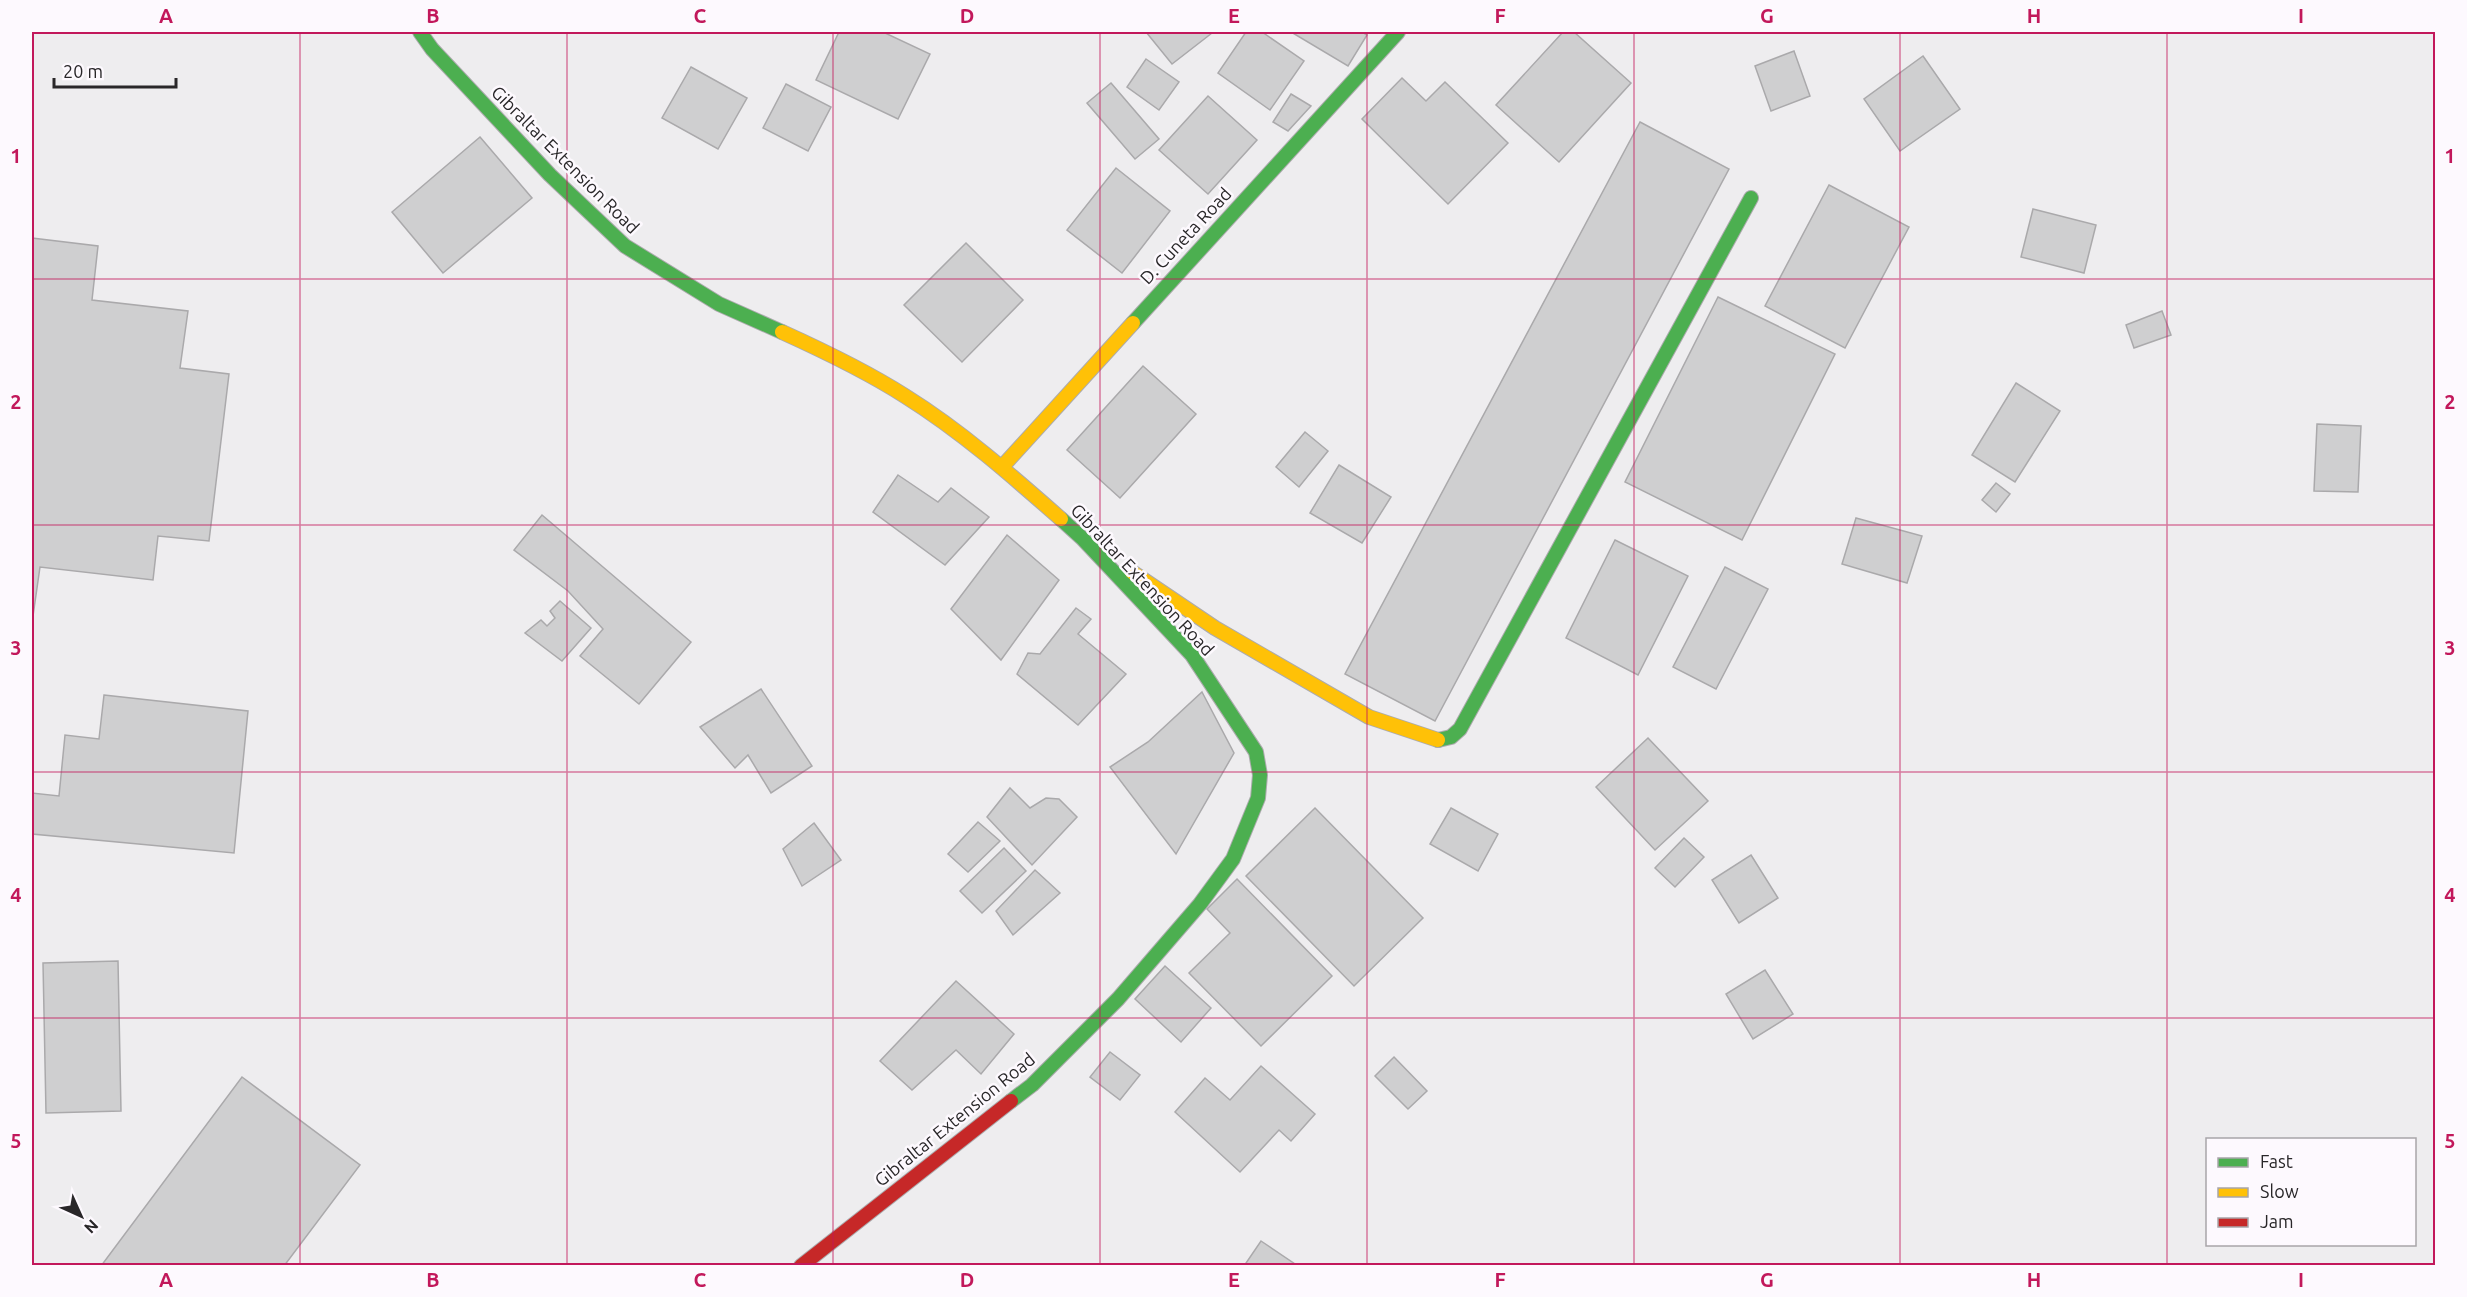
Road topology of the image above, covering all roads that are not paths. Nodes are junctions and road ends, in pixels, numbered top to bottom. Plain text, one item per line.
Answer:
1 (420, 32) edge
2 (1398, 32) edge
3 (1751, 198) dead end
4 (1002, 467) junction
5 (1082, 538) junction
6 (801, 1266) edge

1 - 4 street, Gibraltar Extension Road
2 - 4 street, D. Cuneta Road
3 - 5 street
4 - 5 street, Gibraltar Extension Road
5 - 6 street, Gibraltar Extension Road

